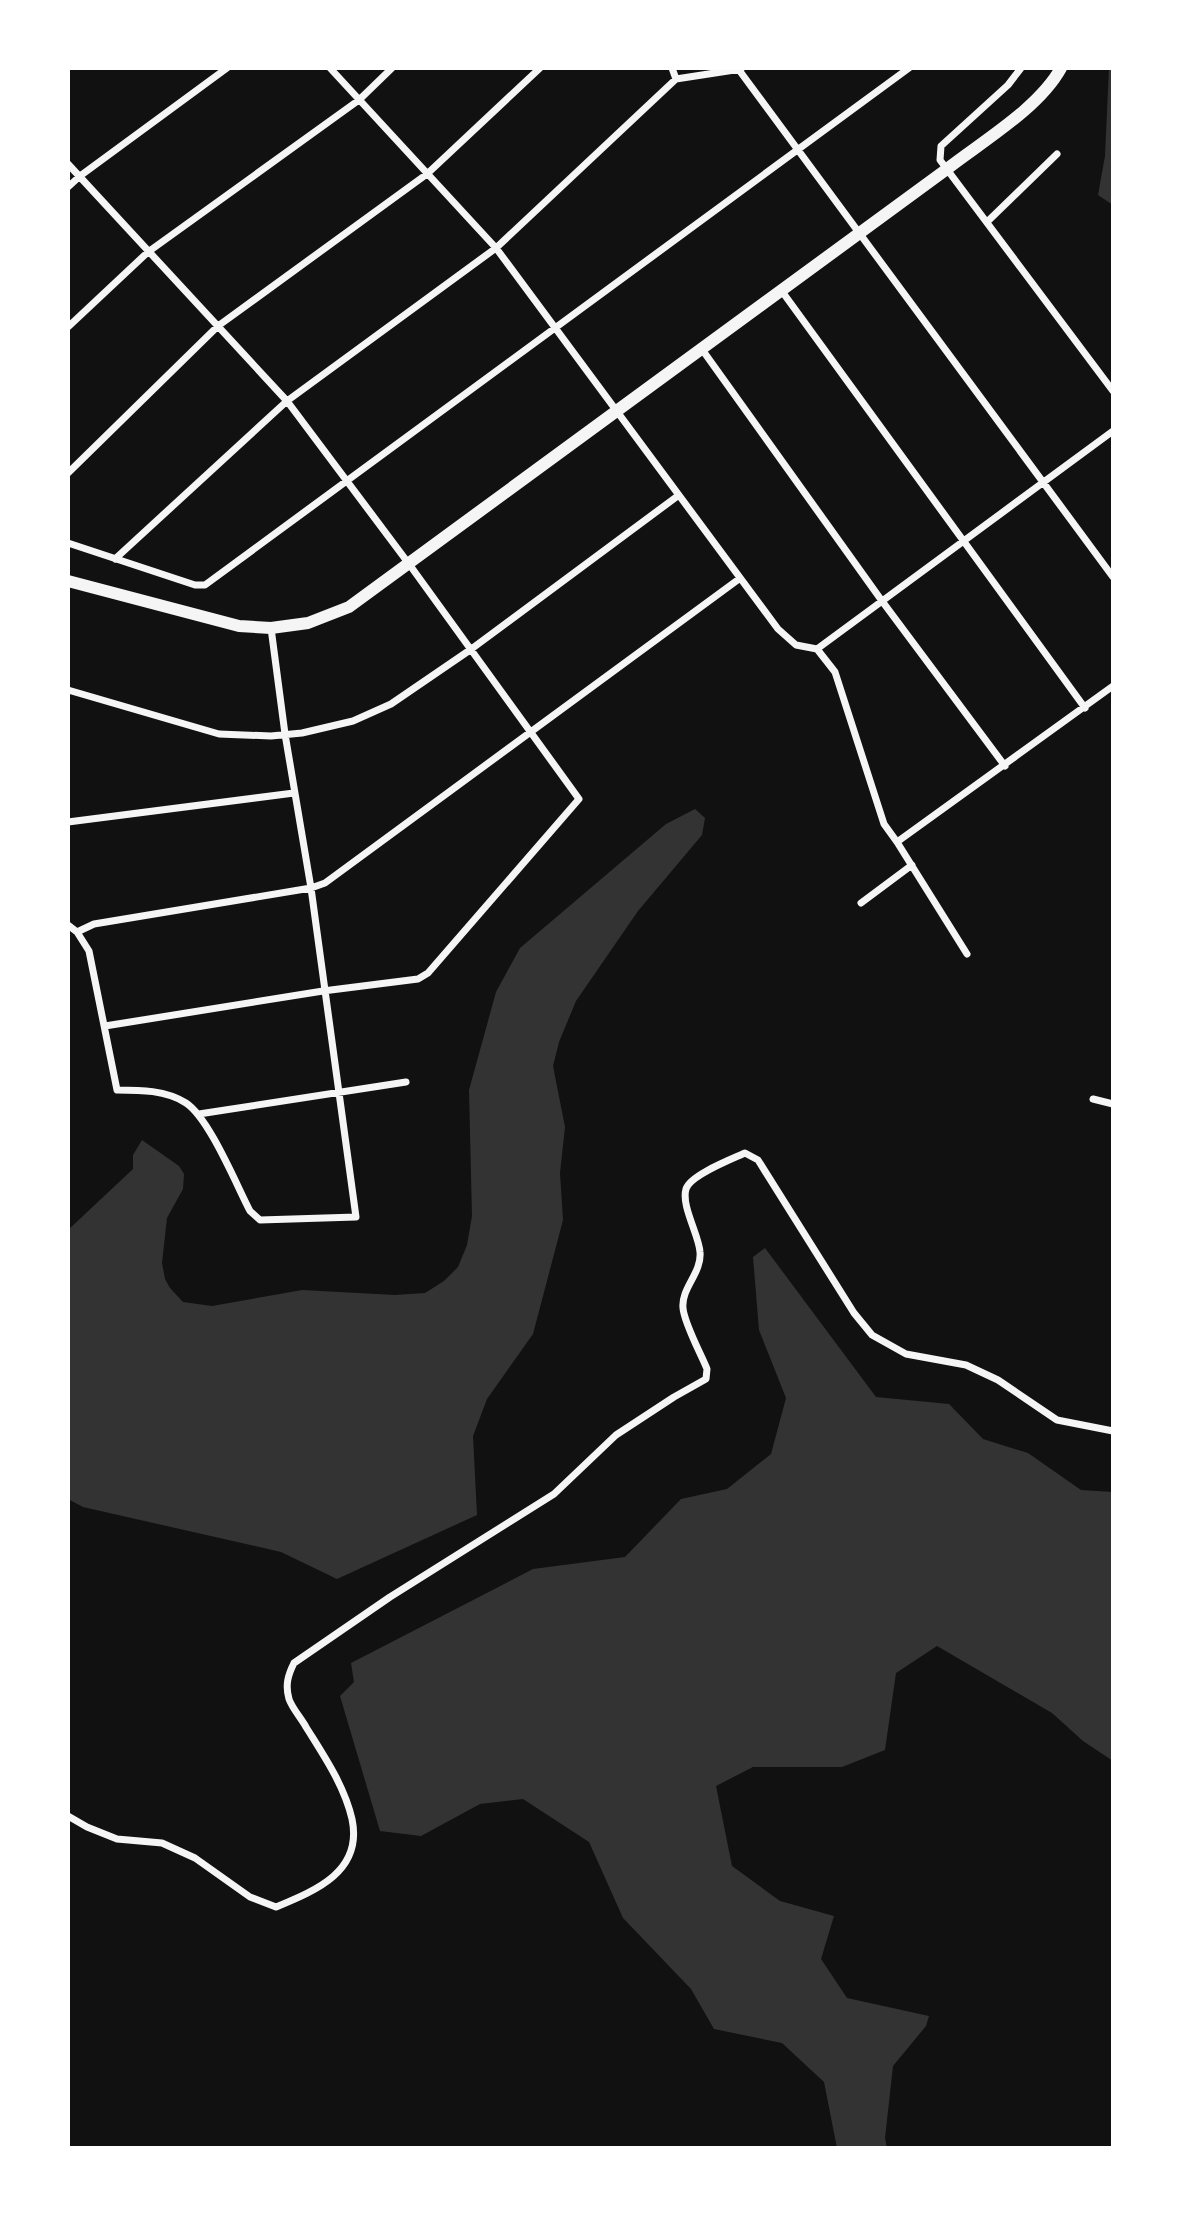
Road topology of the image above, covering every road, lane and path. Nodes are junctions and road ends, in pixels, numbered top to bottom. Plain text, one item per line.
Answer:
1 (227, 68) edge
2 (330, 68) edge
3 (392, 68) edge
4 (540, 68) edge
5 (672, 68) edge
6 (909, 68) edge
7 (1021, 68) edge
8 (1061, 68) edge
9 (741, 69) edge
10 (676, 79) junction
11 (359, 100) junction
12 (797, 150) junction
13 (1057, 154) dead end
14 (68, 164) edge
15 (947, 169) junction
16 (427, 174) junction
17 (80, 176) junction
18 (68, 187) edge
19 (987, 222) junction
20 (859, 233) junction
21 (496, 248) junction
22 (148, 252) junction
23 (781, 290) junction
24 (218, 326) junction
25 (68, 327) edge
26 (556, 327) junction
27 (701, 348) junction
28 (1113, 391) edge
29 (288, 401) junction
30 (616, 410) junction
31 (1113, 431) edge
32 (68, 472) edge
33 (346, 481) junction
34 (1043, 482) junction
35 (679, 495) junction
36 (962, 541) junction
37 (68, 543) edge
38 (115, 559) junction
39 (409, 564) junction
40 (1113, 577) edge
41 (739, 579) junction
42 (68, 581) edge
43 (881, 601) junction
44 (271, 628) junction
45 (817, 649) junction
46 (470, 650) junction
47 (1113, 686) edge
48 (68, 690) edge
49 (1085, 708) junction
50 (531, 731) junction
51 (285, 734) junction
52 (1005, 766) junction
53 (294, 793) junction
54 (68, 822) edge
55 (897, 842) junction
56 (912, 865) junction
57 (311, 888) junction
58 (861, 903) dead end
59 (68, 925) edge
60 (76, 932) junction
61 (967, 954) dead end
62 (323, 991) junction
63 (105, 1026) junction
64 (406, 1082) dead end
65 (338, 1092) junction
66 (1093, 1099) dead end
67 (1113, 1104) edge
68 (200, 1114) junction
69 (1113, 1431) edge
70 (68, 1816) edge

1 - 17 street
2 - 11 street
3 - 11 street
4 - 16 street
5 - 10 street
6 - 12 street
7 - 15 street
8 - 15 street
9 - 10 street
9 - 12 street
10 - 21 street
11 - 16 street
11 - 22 street
12 - 20 street
12 - 26 street
13 - 19 street
14 - 17 street
15 - 19 street
15 - 20 street
16 - 21 street
16 - 24 street
17 - 18 street
17 - 22 street
19 - 28 street
20 - 23 street
20 - 34 street
21 - 26 street
21 - 29 street
22 - 24 street
22 - 25 street
23 - 27 street
23 - 36 street
24 - 29 street
24 - 32 street
26 - 30 street
26 - 33 street
27 - 30 street
27 - 43 street
29 - 33 street
29 - 38 street
30 - 35 street
30 - 39 street
31 - 34 street
33 - 38 street
33 - 39 street
34 - 36 street
34 - 40 street
35 - 41 street
35 - 46 street
36 - 43 street
36 - 49 street
37 - 38 street
39 - 44 street
39 - 46 street
41 - 45 street
41 - 50 street
42 - 44 street
43 - 45 street
43 - 52 street
44 - 51 street
45 - 55 street
46 - 50 street
46 - 51 street
47 - 49 street
48 - 51 street
49 - 52 street
50 - 57 street
50 - 62 street
51 - 53 street
52 - 55 street
53 - 54 street
53 - 57 street
55 - 56 street
56 - 58 street
56 - 61 street
57 - 60 street
57 - 62 street
59 - 60 street
60 - 63 street
62 - 63 street
62 - 65 street
63 - 68 street
64 - 65 street
65 - 68 street
65 - 68 street
66 - 67 street
69 - 70 street

